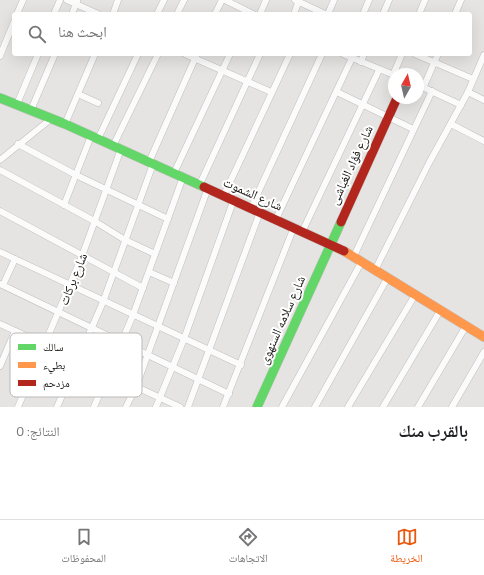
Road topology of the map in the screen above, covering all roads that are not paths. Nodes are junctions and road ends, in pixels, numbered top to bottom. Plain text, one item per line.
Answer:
1 (23, 0) edge
2 (60, 0) edge
3 (68, 0) edge
4 (118, 0) edge
5 (164, 0) edge
6 (184, 0) edge
7 (223, 0) edge
8 (266, 0) edge
9 (298, 0) edge
10 (334, 0) edge
11 (370, 0) edge
12 (389, 0) edge
13 (425, 0) edge
14 (461, 0) edge
15 (77, 2) edge
16 (18, 12) edge
17 (55, 12) edge
18 (73, 12) edge
19 (94, 12) edge
20 (114, 12) edge
21 (158, 12) edge
22 (178, 12) edge
23 (216, 12) edge
24 (248, 12) edge
25 (261, 12) edge
26 (295, 12) edge
27 (322, 12) edge
28 (327, 12) edge
29 (364, 12) edge
30 (384, 12) edge
31 (420, 12) edge
32 (456, 12) edge
33 (12, 27) edge
34 (484, 55) edge
35 (0, 56) edge
36 (37, 56) edge
37 (54, 56) edge
38 (95, 56) edge
39 (137, 56) edge
40 (157, 56) edge
41 (196, 56) edge
42 (229, 56) edge
43 (259, 56) edge
44 (289, 56) edge
45 (321, 56) edge
46 (348, 56) edge
47 (363, 56) edge
48 (401, 56) edge
49 (419, 56) edge
50 (437, 56) edge
51 (352, 58) junction
52 (361, 62) junction
53 (434, 63) junction
54 (396, 68) edge
55 (222, 70) junction
56 (380, 70) junction
57 (388, 73) edge
58 (473, 79) junction
59 (248, 81) junction
60 (424, 81) edge
61 (424, 87) edge
62 (432, 91) junction
63 (271, 92) junction
64 (337, 92) junction
65 (468, 92) junction
66 (78, 94) junction
67 (0, 98) edge
68 (484, 100) edge
69 (98, 103) dead end
70 (17, 104) junction
71 (394, 104) edge
72 (363, 105) junction
73 (461, 105) junction
74 (31, 110) junction
75 (387, 117) junction
76 (52, 118) junction
77 (65, 124) junction
78 (451, 124) junction
79 (414, 129) junction
80 (94, 138) junction
81 (484, 141) edge
82 (18, 144) junction
83 (117, 148) junction
84 (0, 160) edge
85 (151, 163) junction
86 (0, 170) edge
87 (76, 175) junction
88 (178, 175) junction
89 (204, 186) junction
90 (106, 190) junction
91 (224, 195) junction
92 (234, 199) junction
93 (64, 205) junction
94 (138, 205) junction
95 (251, 208) junction
96 (0, 211) edge
97 (260, 212) junction
98 (168, 218) junction
99 (276, 219) junction
100 (96, 222) junction
101 (298, 228) junction
102 (125, 240) junction
103 (330, 243) junction
104 (0, 252) edge
105 (155, 254) junction
106 (82, 256) junction
107 (15, 259) junction
108 (358, 259) junction
109 (375, 270) junction
110 (115, 272) junction
111 (149, 272) junction
112 (388, 278) junction
113 (174, 283) junction
114 (1, 284) edge
115 (70, 285) junction
116 (143, 288) junction
117 (415, 295) junction
118 (103, 302) junction
119 (440, 311) junction
120 (59, 312) junction
121 (134, 315) junction
122 (0, 324) edge
123 (158, 326) junction
124 (466, 326) junction
125 (92, 328) junction
126 (15, 331) joint
127 (19, 333) edge
128 (50, 333) edge
129 (90, 333) edge
130 (102, 333) edge
131 (127, 333) edge
132 (484, 337) edge
133 (184, 339) junction
134 (10, 343) edge
135 (209, 350) junction
136 (142, 352) edge
137 (484, 352) edge
138 (147, 355) junction
139 (241, 365) junction
140 (0, 366) edge
141 (173, 367) junction
142 (142, 370) edge
143 (198, 379) junction
144 (142, 390) edge
145 (229, 394) junction
146 (22, 397) edge
147 (61, 397) edge
148 (99, 397) edge
149 (131, 397) edge
150 (160, 398) junction
151 (18, 407) edge
152 (57, 407) edge
153 (94, 407) edge
154 (126, 407) edge
155 (156, 407) edge
156 (180, 407) edge
157 (188, 407) edge
158 (223, 407) edge
159 (257, 407) edge
160 (282, 407) edge
161 (315, 407) edge
162 (348, 407) edge
163 (383, 407) edge
164 (418, 407) edge
165 (452, 407) edge

1 - 16 street
2 - 17 street
3 - 15 street
4 - 20 street
5 - 21 street
6 - 22 street
7 - 23 street
7 - 24 street
8 - 25 street
9 - 26 street
9 - 27 street
10 - 28 street
11 - 29 street
12 - 30 street
13 - 31 street
14 - 32 street
15 - 18 street
15 - 19 street
33 - 35 street
34 - 58 street
36 - 70 street
37 - 74 street
38 - 66 street
39 - 80 street
40 - 83 street, شارع بركات
41 - 55 street
41 - 85 street
42 - 55 street
43 - 59 street
44 - 63 street
45 - 95 street
46 - 51 street
47 - 52 street
48 - 54 street
49 - 53 street
50 - 53 street
51 - 52 street
51 - 64 street
52 - 56 street
53 - 58 street
53 - 60 street
55 - 59 street
55 - 88 street
56 - 57 street
56 - 72 street
58 - 65 street
59 - 63 street
59 - 89 street
61 - 62 street
62 - 73 street
62 - 79 street
63 - 91 street
64 - 72 street
64 - 99 street
65 - 68 street
65 - 73 street
66 - 69 street
66 - 77 street
67 - 70 street, شارع الشموت
70 - 74 street, شارع الشموت
71 - 75 street, شارع فؤاد الغباشى
72 - 75 street
72 - 101 street
73 - 78 street
74 - 76 street, شارع الشموت
75 - 79 street
75 - 103 street, شارع فؤاد الغباشى
76 - 77 street, شارع الشموت
76 - 82 street
77 - 80 street, شارع الشموت
78 - 81 street
78 - 109 street
79 - 108 street
80 - 83 street, شارع الشموت
80 - 87 street
82 - 84 street
82 - 87 street
83 - 85 street, شارع الشموت
83 - 90 street, شارع بركات
85 - 88 street, شارع الشموت
85 - 94 street
86 - 93 street
87 - 90 street
87 - 93 street
88 - 89 street, شارع الشموت
88 - 98 street
89 - 91 street, شارع الشموت
89 - 113 street
90 - 94 street
90 - 100 street, شارع بركات
91 - 92 street, شارع الشموت
92 - 95 street, شارع الشموت
92 - 133 street
93 - 100 street
94 - 98 street
94 - 102 street
95 - 97 street, شارع الشموت
96 - 106 street
97 - 99 street, شارع الشموت
97 - 135 street
98 - 105 street
99 - 101 street, شارع الشموت
100 - 102 street
100 - 106 street, شارع بركات
101 - 103 street, شارع الشموت
101 - 139 street
102 - 105 street
102 - 110 street
103 - 108 street, شارع الشموت
103 - 159 street, شارع سلامه السنهوى
104 - 107 street
105 - 111 street
106 - 110 street
106 - 115 street, شارع بركات
107 - 114 street
107 - 115 street
108 - 109 street, شارع الشموت
108 - 160 street
109 - 112 street, شارع الشموت
110 - 116 street
110 - 118 street
111 - 113 street
111 - 116 street
112 - 117 street, شارع الشموت
112 - 161 street
113 - 123 street
114 - 120 street
115 - 118 street
115 - 120 street, شارع بركات
116 - 121 street
117 - 119 street, شارع الشموت
117 - 162 street
118 - 121 street
118 - 125 street
119 - 124 street, شارع الشموت
119 - 163 street
120 - 125 street
120 - 128 street, شارع بركات
121 - 123 street
121 - 131 street
122 - 126 street
123 - 133 street
123 - 138 street
124 - 132 street, شارع الشموت
124 - 164 street
125 - 129 street
125 - 130 street
126 - 127 street
133 - 135 street
133 - 141 street
134 - 140 street
135 - 139 street
135 - 143 street
136 - 138 street
137 - 165 street
138 - 141 street
138 - 142 street
139 - 145 street
141 - 143 street
141 - 150 street
143 - 145 street
143 - 157 street
144 - 150 street
145 - 158 street
146 - 151 street, شارع بركات
147 - 152 street
148 - 153 street
149 - 154 street
150 - 155 street
150 - 156 street

